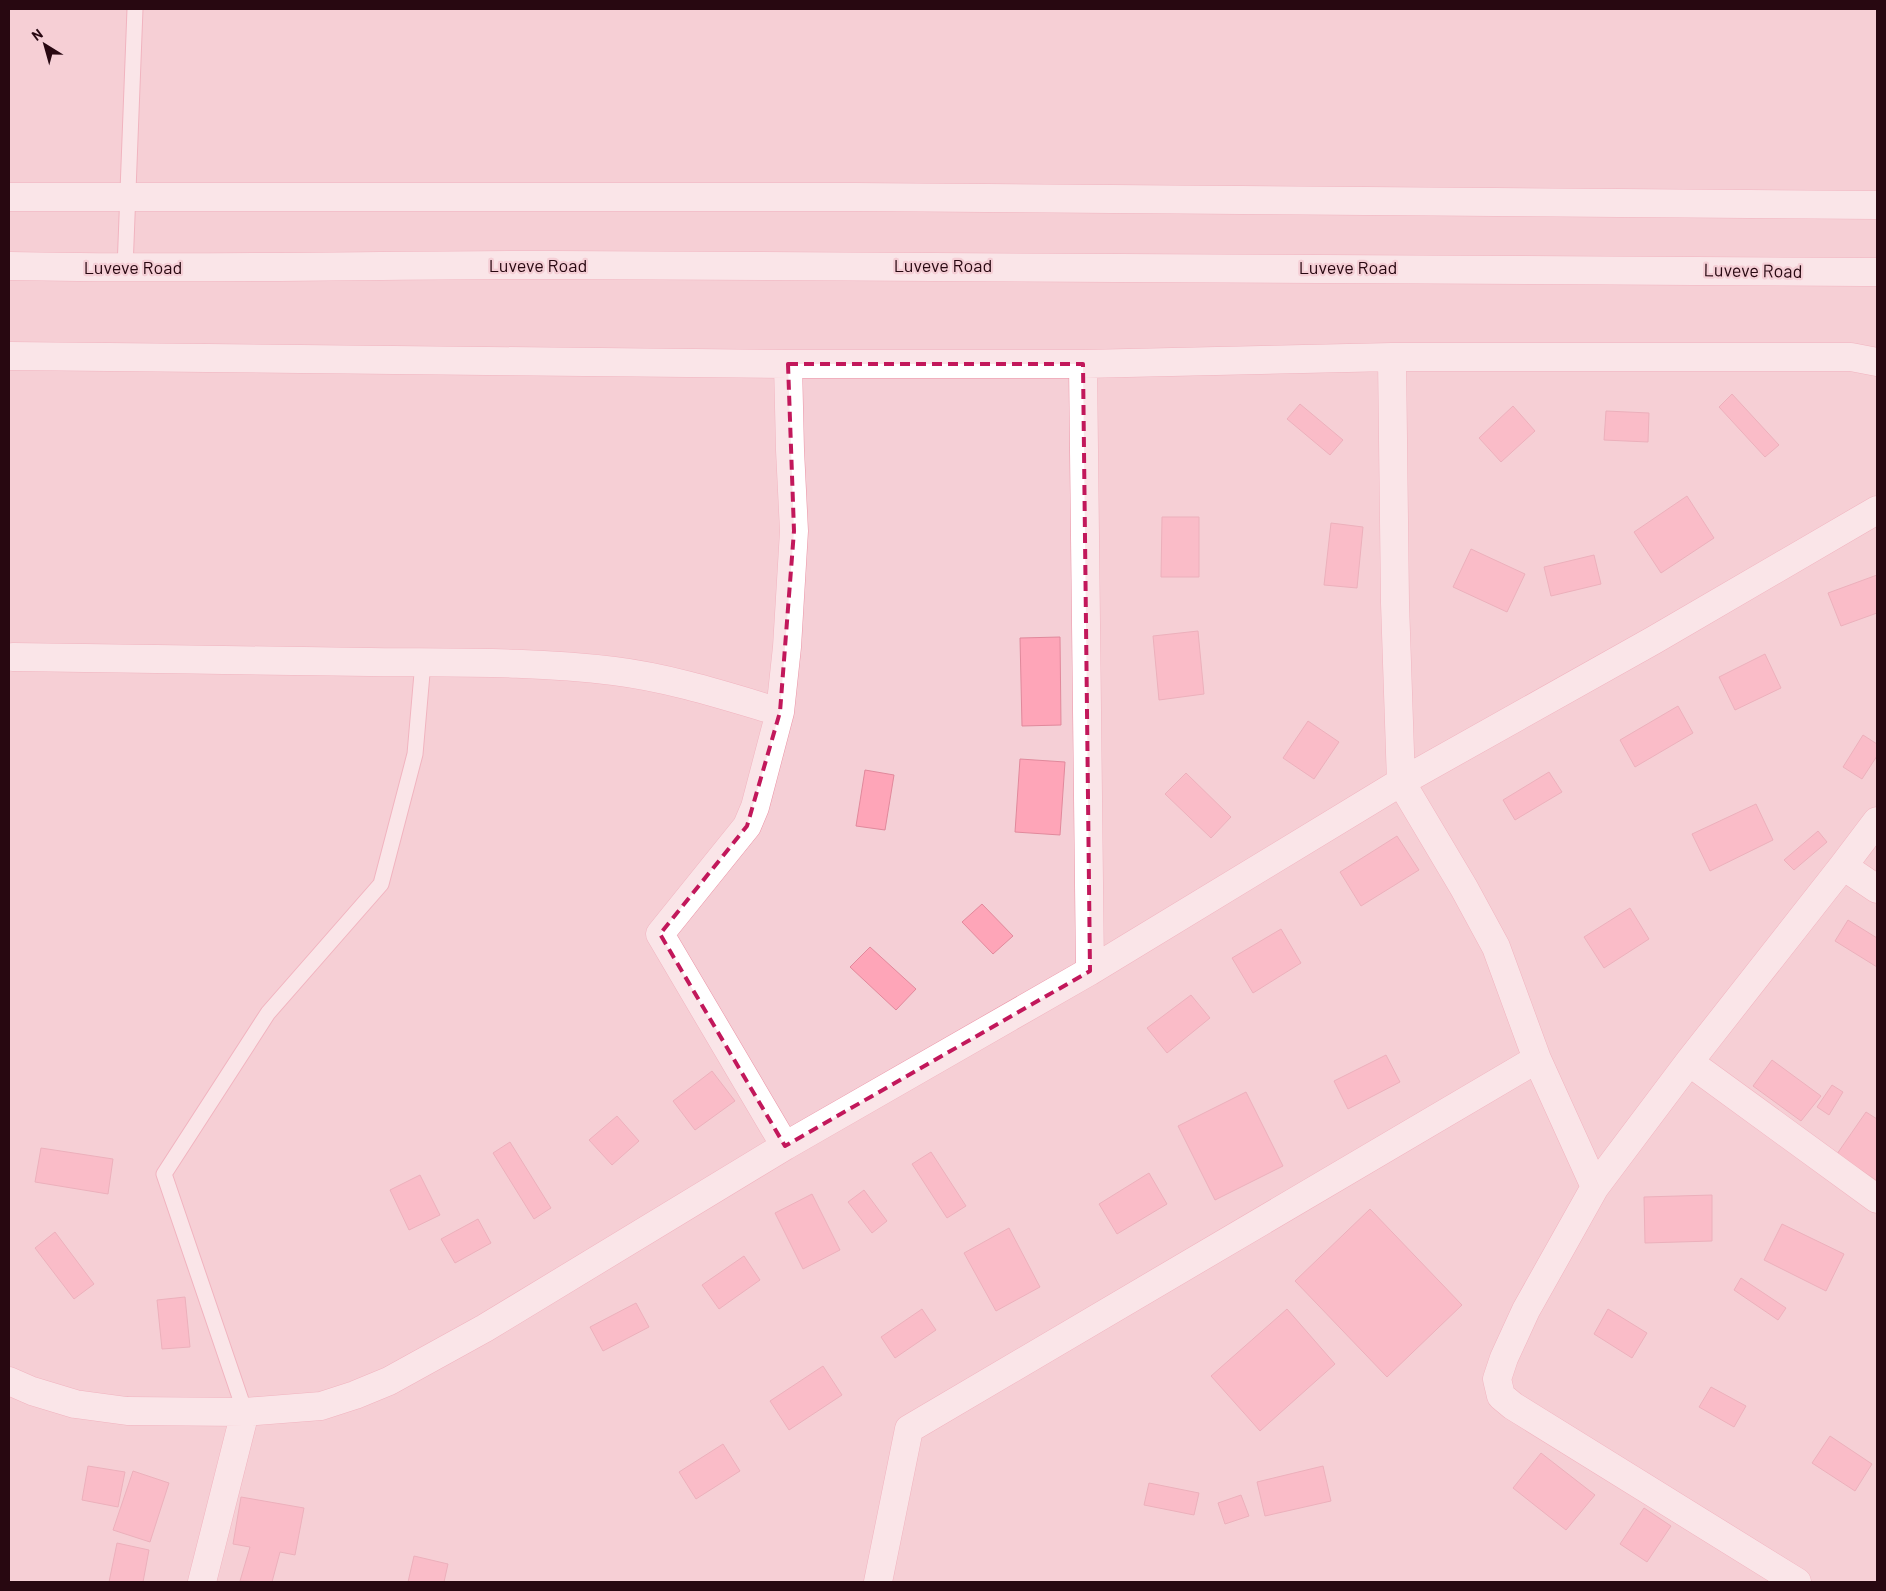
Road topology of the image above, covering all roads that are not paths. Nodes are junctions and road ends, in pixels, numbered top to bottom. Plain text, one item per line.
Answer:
1 (135, 9) edge
2 (9, 196) edge
3 (128, 197) junction
4 (1877, 205) edge
5 (9, 266) edge
6 (125, 269) junction
7 (1877, 272) edge
8 (9, 356) edge
9 (1392, 358) junction
10 (1877, 362) edge
11 (788, 364) junction
12 (1083, 364) junction
13 (1877, 510) edge
14 (13, 657) dead end
15 (423, 662) junction
16 (780, 712) junction
17 (1401, 782) junction
18 (1877, 821) edge
19 (1843, 866) junction
20 (1877, 889) edge
21 (1090, 971) junction
22 (1537, 1059) junction
23 (1689, 1062) junction
24 (785, 1146) junction
25 (1595, 1187) junction
26 (1877, 1199) edge
27 (9, 1381) edge
28 (245, 1412) junction
29 (202, 1582) edge
30 (878, 1582) edge
31 (1797, 1582) edge

1 - 3 lane
2 - 3 street
3 - 4 street
3 - 6 lane
5 - 6 street, Luveve Road
6 - 7 street, Luveve Road
8 - 11 street
9 - 10 street
9 - 12 street
9 - 17 street
11 - 12 street
11 - 16 street
12 - 21 street
13 - 17 street
14 - 15 street
15 - 16 street
15 - 28 lane
16 - 24 street
17 - 21 street
17 - 22 street
18 - 19 street
19 - 20 street
19 - 23 street
21 - 24 street
22 - 25 street
22 - 30 street
23 - 25 street
23 - 26 street
24 - 28 street
25 - 31 street
27 - 28 street
28 - 29 street

